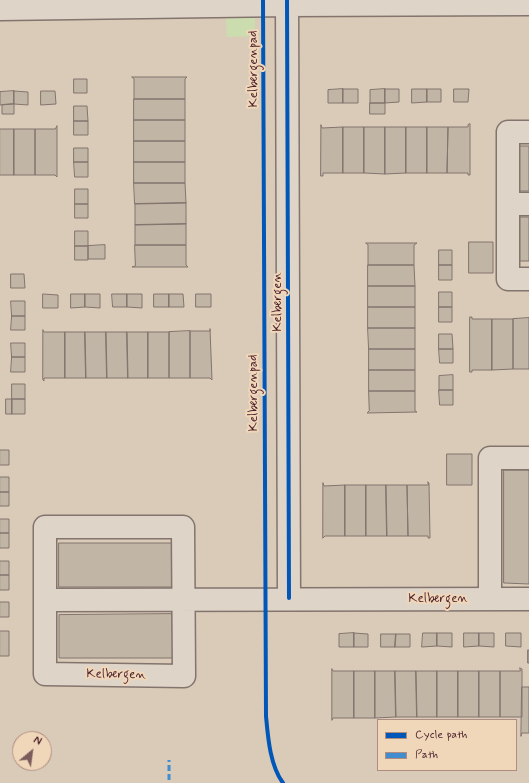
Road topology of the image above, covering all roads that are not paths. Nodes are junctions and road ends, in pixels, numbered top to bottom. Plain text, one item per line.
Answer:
1 (287, 2) edge
2 (529, 4) edge
3 (0, 9) edge
4 (529, 132) edge
5 (518, 204) edge
6 (529, 279) edge
7 (529, 458) edge
8 (289, 598) junction
9 (185, 599) junction
10 (490, 599) junction
11 (529, 599) edge
12 (46, 600) junction

1 - 2 street
1 - 3 street
1 - 8 street, Kelbergen
4 - 5 street
5 - 6 street
7 - 10 street
8 - 9 street, Kelbergen
8 - 10 street, Kelbergen
9 - 12 street, Kelbergen
9 - 12 street, Kelbergen
9 - 12 street, Kelbergen
10 - 11 street, Kelbergen

